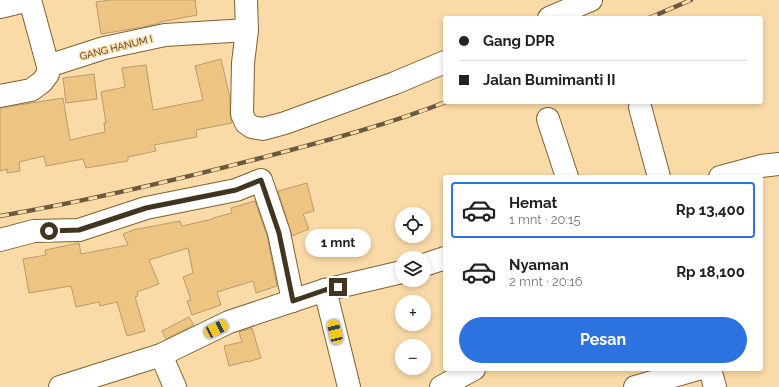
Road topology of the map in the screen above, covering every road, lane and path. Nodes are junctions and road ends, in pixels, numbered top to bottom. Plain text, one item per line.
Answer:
1 (30, 0) edge
2 (246, 0) edge
3 (591, 0) edge
4 (0, 7) edge
5 (554, 16) edge
6 (247, 30) junction
7 (443, 63) edge
8 (48, 66) junction
9 (0, 96) edge
10 (640, 107) dead end
11 (548, 119) dead end
12 (779, 164) edge
13 (566, 175) edge
14 (658, 175) edge
15 (727, 175) edge
16 (0, 240) edge
17 (443, 259) edge
18 (431, 263) edge
19 (395, 274) edge
20 (325, 290) junction
21 (293, 301) junction
22 (161, 356) junction
23 (470, 371) edge
24 (691, 371) edge
25 (711, 371) edge
26 (64, 386) edge
27 (175, 387) edge
28 (349, 387) edge
29 (441, 387) edge
30 (635, 387) edge
31 (715, 387) edge

1 - 4 street
1 - 8 street
2 - 6 street
3 - 5 street
6 - 7 street
6 - 8 street, GANG HANUM I
8 - 9 street
10 - 14 street
11 - 13 street
12 - 15 street
16 - 21 street
17 - 18 street
19 - 20 street
20 - 21 street
20 - 28 street
21 - 22 street
22 - 26 street
22 - 27 street
23 - 29 street
24 - 30 street
25 - 31 street

